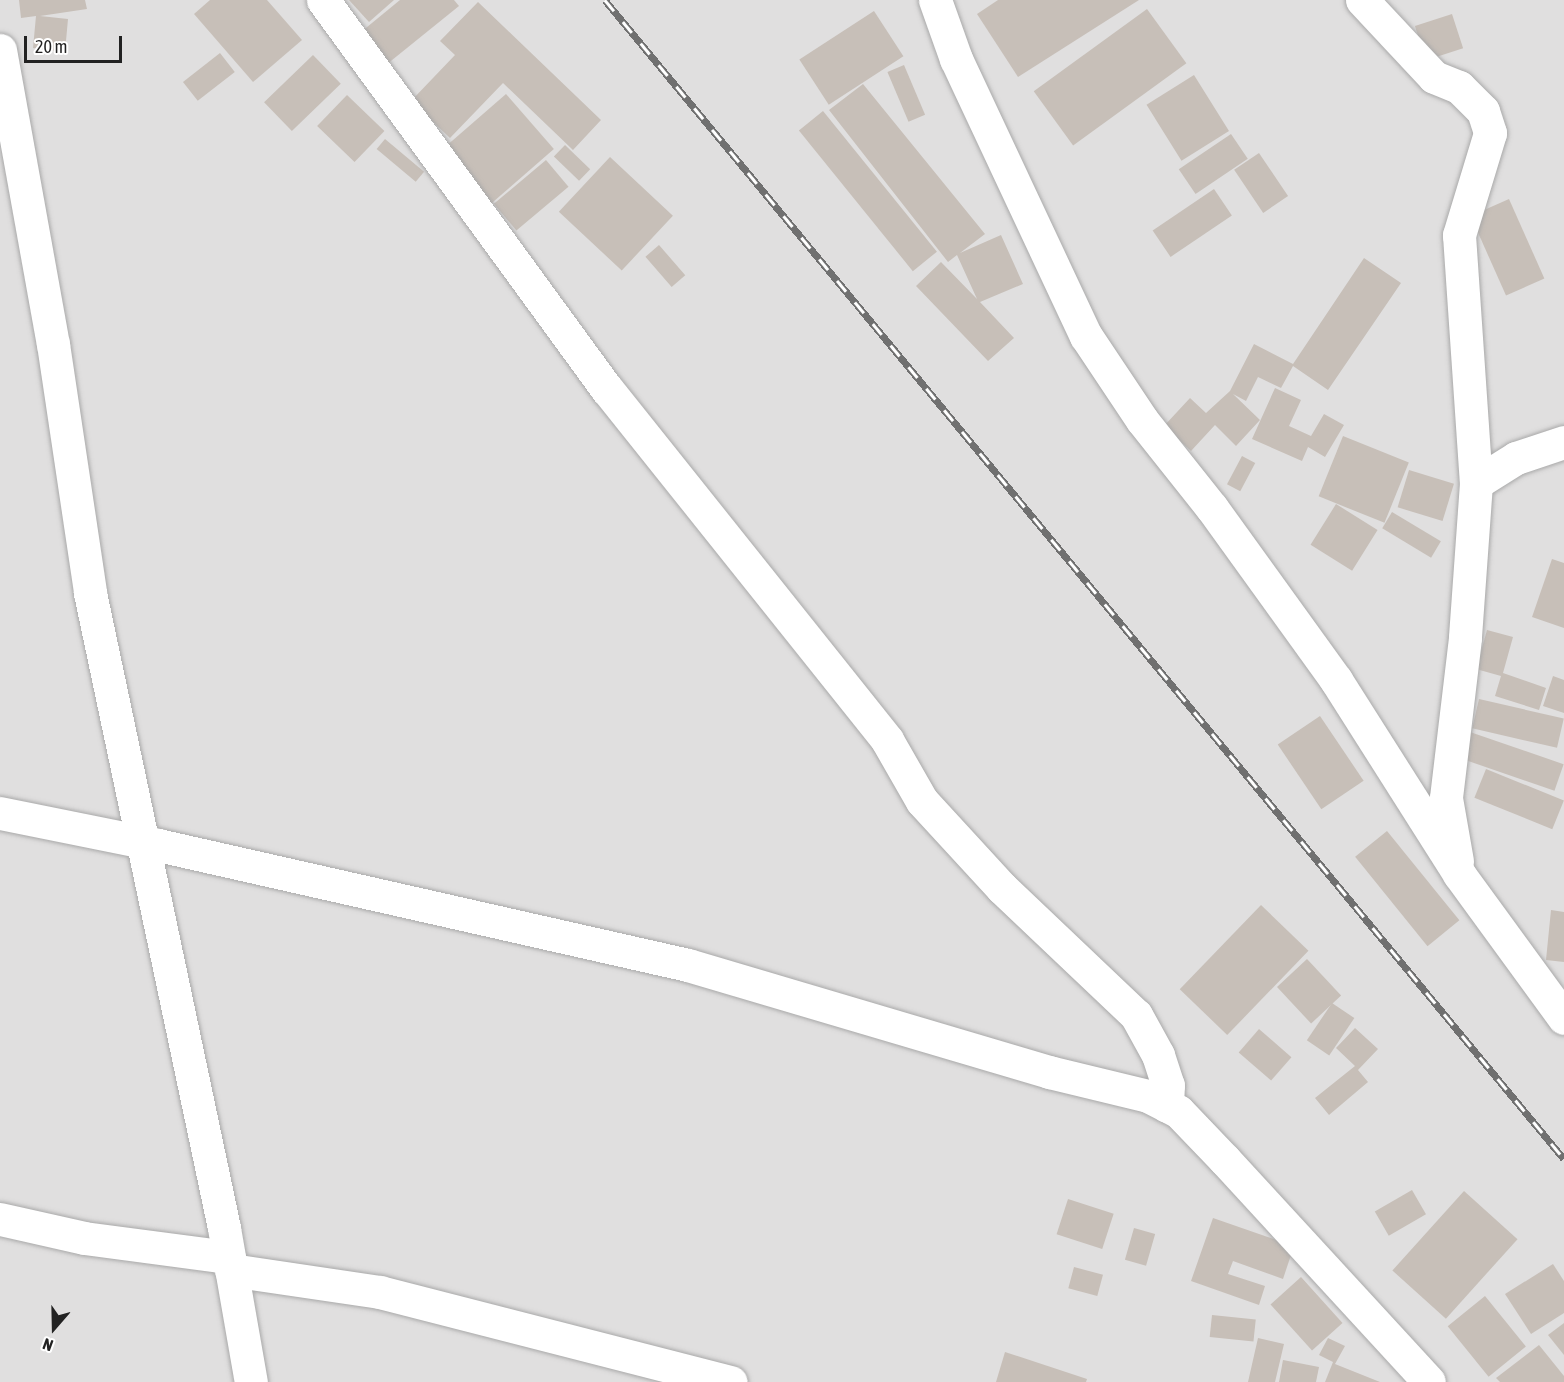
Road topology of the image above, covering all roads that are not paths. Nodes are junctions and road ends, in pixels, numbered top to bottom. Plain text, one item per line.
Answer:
1 (323, 0) edge
2 (935, 0) edge
3 (1362, 0) edge
4 (0, 50) edge
5 (11, 163) edge
6 (1564, 442) edge
7 (1476, 483) junction
8 (0, 813) edge
9 (144, 844) junction
10 (1459, 874) junction
11 (1564, 1018) edge
12 (1167, 1106) junction
13 (0, 1219) edge
14 (230, 1263) junction
15 (250, 1382) edge
16 (731, 1382) edge
17 (1429, 1382) edge

1 - 12 street
2 - 10 street
3 - 7 street
4 - 5 street
5 - 9 street
6 - 7 street
7 - 10 street
8 - 9 street
9 - 12 street
9 - 14 street
10 - 11 street
12 - 17 street
13 - 14 street
14 - 15 street
14 - 16 street

